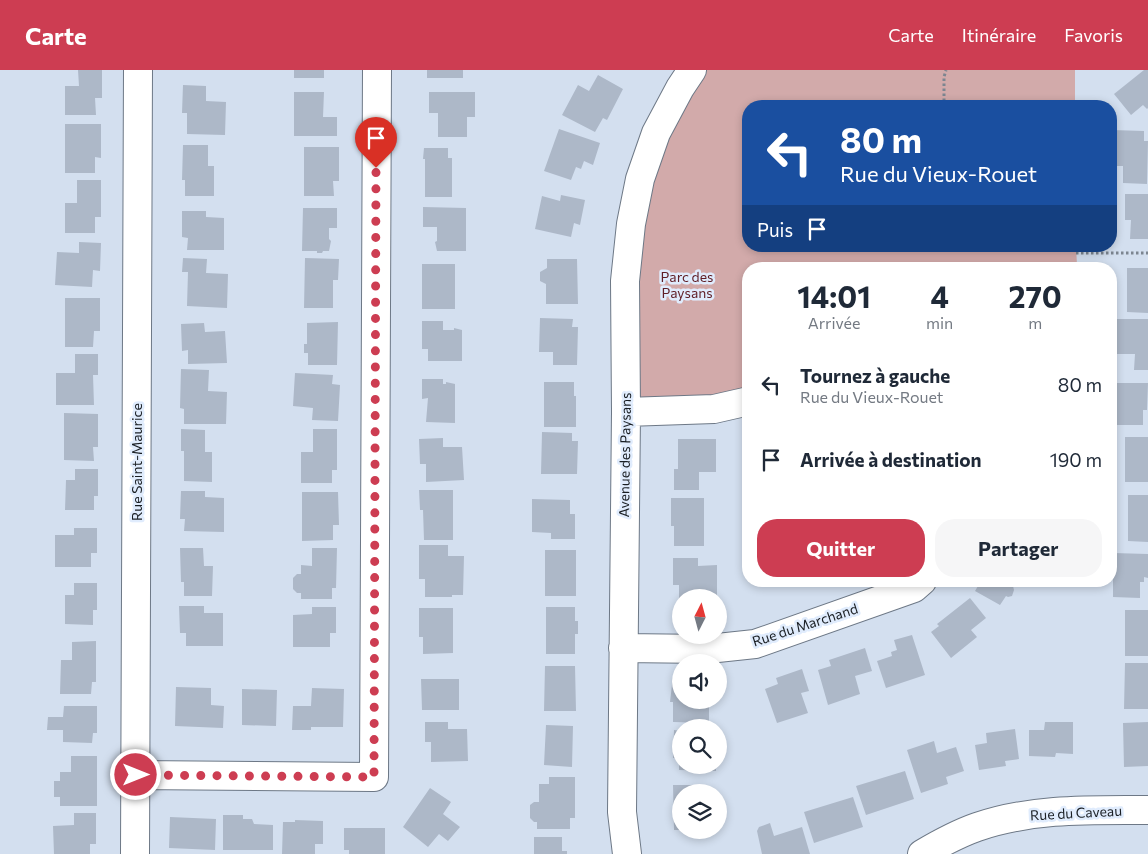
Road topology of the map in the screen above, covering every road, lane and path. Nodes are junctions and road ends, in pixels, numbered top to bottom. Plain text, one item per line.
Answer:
1 (138, 70) edge
2 (377, 70) edge
3 (692, 70) edge
4 (946, 70) edge
5 (944, 100) edge
6 (1076, 253) dead end
7 (1148, 253) edge
8 (742, 403) edge
9 (626, 412) junction
10 (915, 587) edge
11 (623, 648) junction
12 (136, 775) junction
13 (1148, 810) edge
14 (135, 854) edge
15 (627, 854) edge
16 (922, 854) edge

1 - 12 street, Rue Saint-Maurice
2 - 12 street
3 - 9 street, Avenue des Paysans
4 - 5 path
6 - 7 path
8 - 9 street
9 - 11 street, Avenue des Paysans
10 - 11 street, Rue du Marchand
11 - 15 street, Avenue des Paysans
12 - 14 street, Rue Saint-Maurice
13 - 16 street, Rue du Caveau

